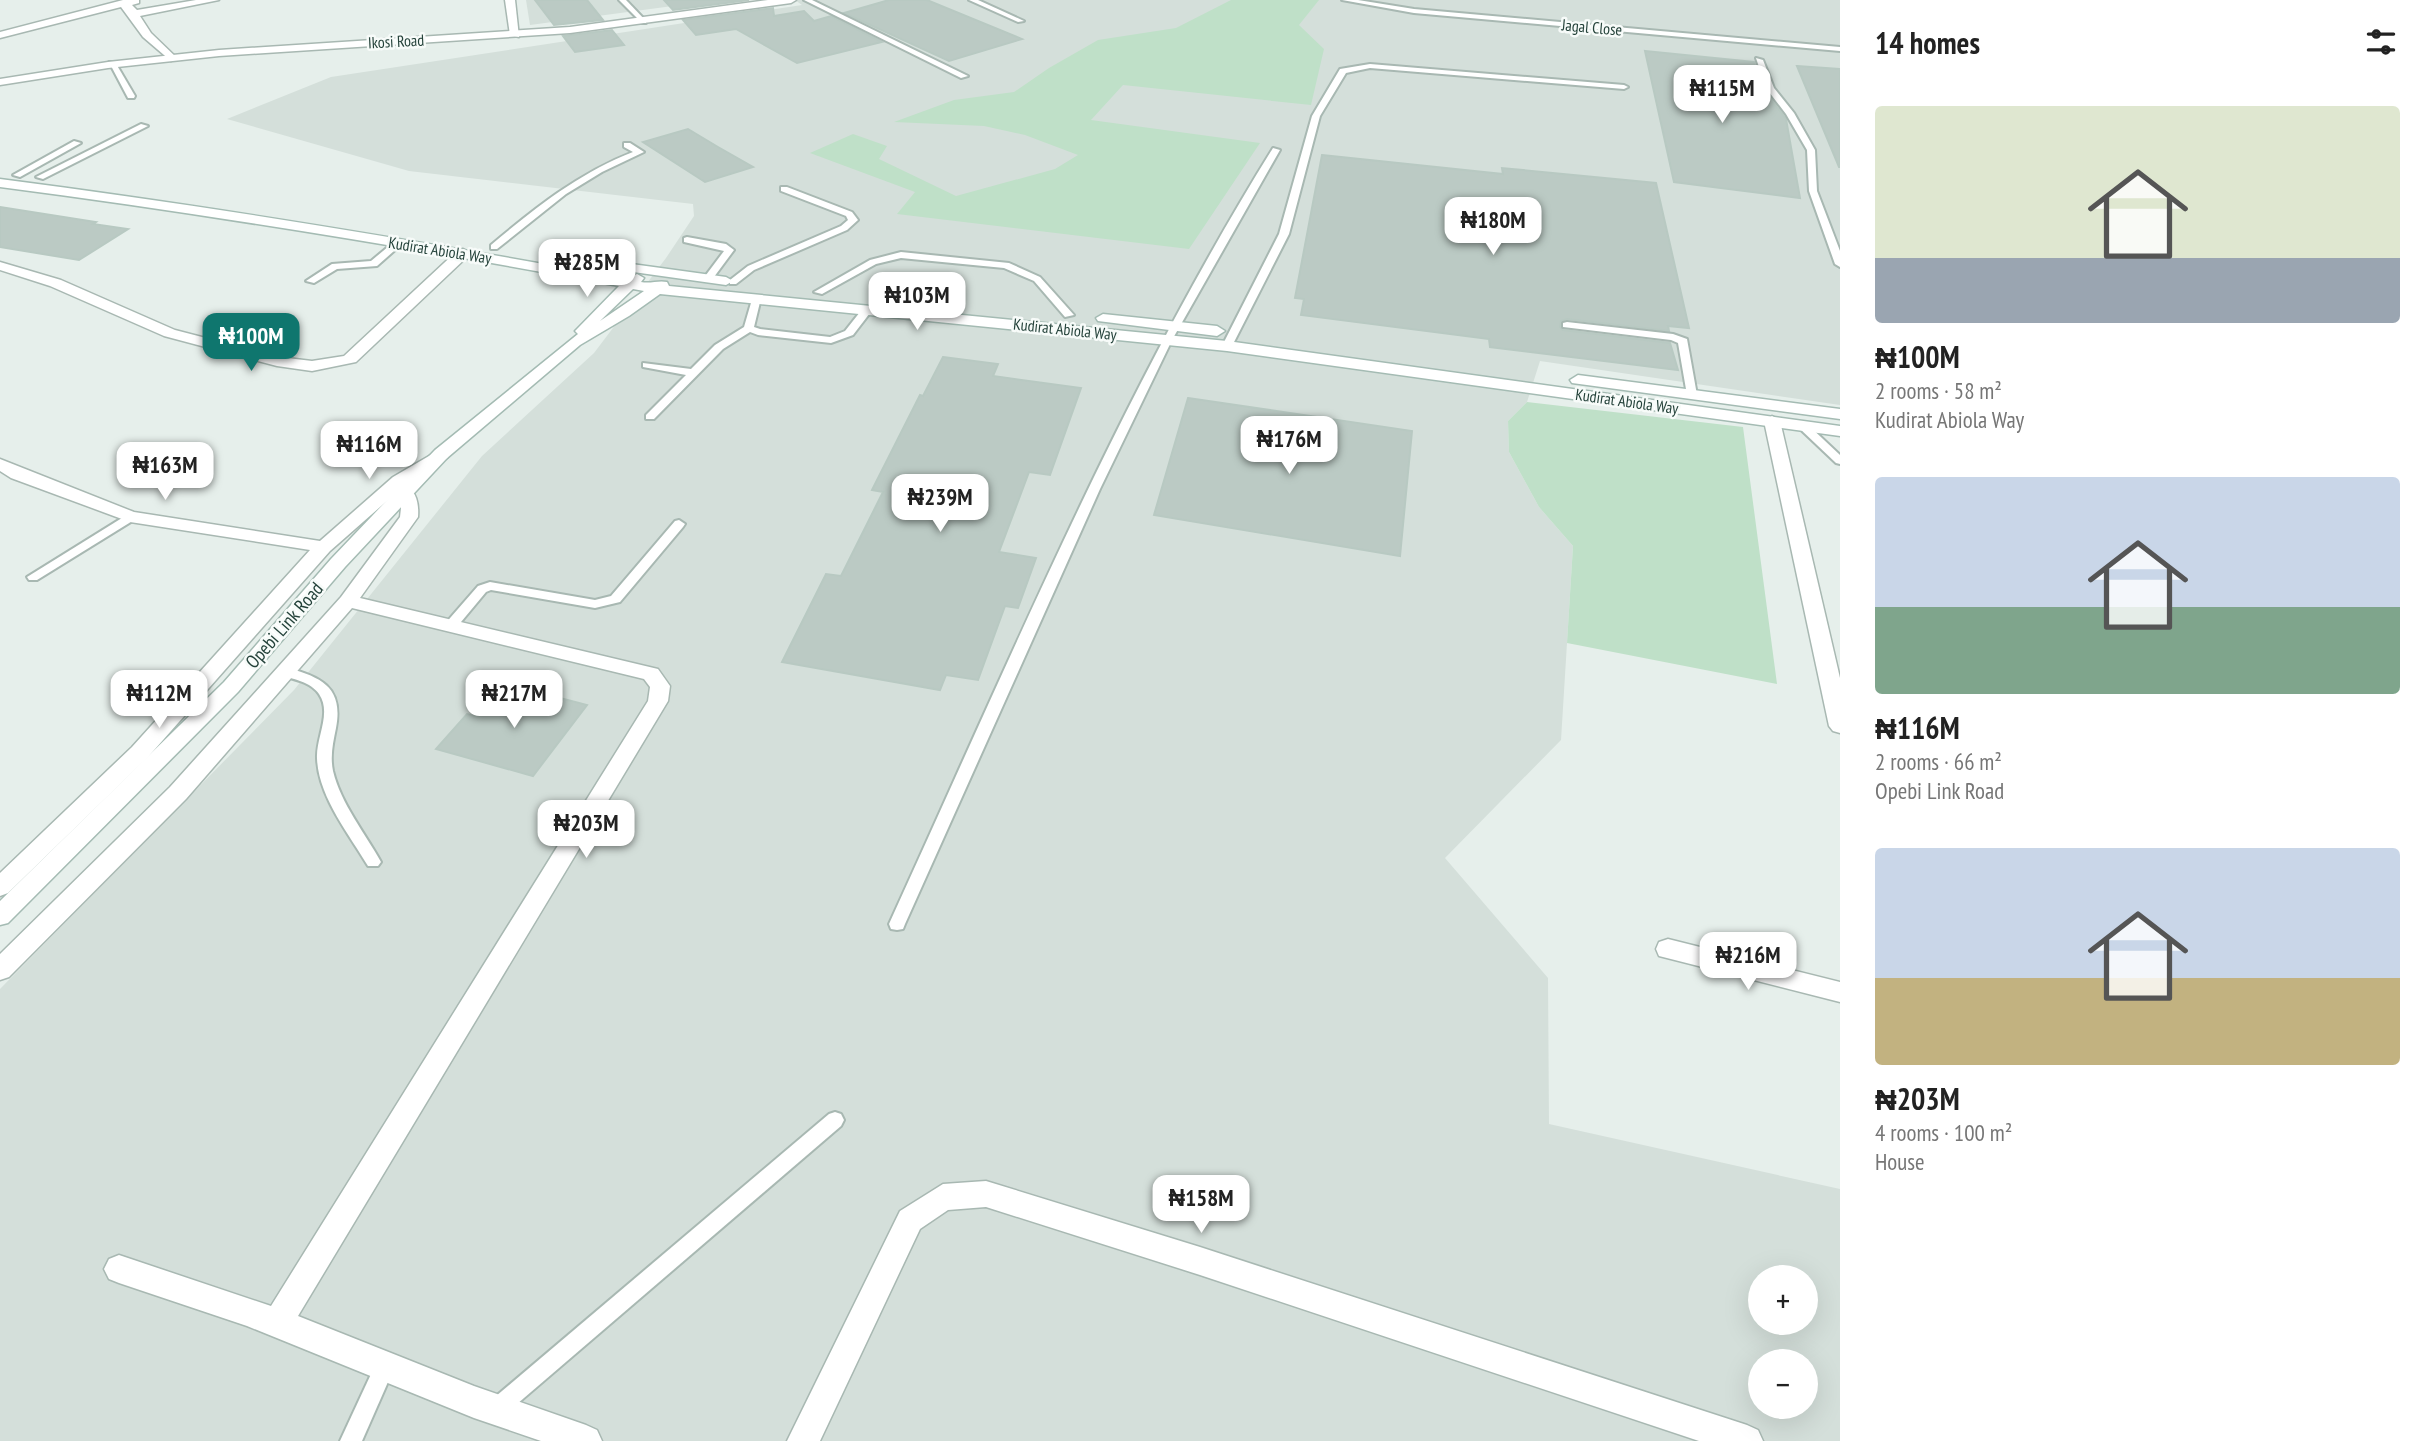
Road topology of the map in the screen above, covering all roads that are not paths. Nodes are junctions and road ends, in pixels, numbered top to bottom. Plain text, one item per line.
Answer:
1 (137, 0) edge
2 (214, 0) edge
3 (510, 0) edge
4 (622, 0) edge
5 (791, 0) edge
6 (807, 0) edge
7 (972, 0) edge
8 (1345, 0) edge
9 (123, 3) junction
10 (134, 14) junction
11 (644, 22) junction
12 (1020, 22) dead end
13 (0, 35) edge
14 (515, 35) junction
15 (1840, 49) edge
16 (171, 58) junction
17 (1759, 60) dead end
18 (112, 64) junction
19 (964, 76) dead end
20 (0, 82) edge
21 (1624, 86) dead end
22 (131, 96) dead end
23 (144, 126) dead end
24 (77, 143) dead end
25 (628, 145) dead end
26 (1276, 150) dead end
27 (0, 173) edge
28 (17, 175) junction
29 (40, 177) junction
30 (0, 183) edge
31 (784, 189) dead end
32 (687, 240) dead end
33 (398, 243) junction
34 (494, 247) junction
35 (463, 253) junction
36 (1840, 264) edge
37 (0, 267) edge
38 (646, 271) junction
39 (673, 275) junction
40 (708, 279) junction
41 (311, 282) dead end
42 (733, 282) junction
43 (630, 284) junction
44 (657, 289) junction
45 (819, 292) junction
46 (756, 298) junction
47 (868, 309) junction
48 (1069, 315) junction
49 (1567, 325) dead end
50 (1177, 326) junction
51 (748, 328) junction
52 (1167, 340) junction
53 (1230, 340) junction
54 (575, 342) junction
55 (647, 365) dead end
56 (693, 373) junction
57 (1692, 395) junction
58 (1840, 414) edge
59 (650, 417) dead end
60 (1772, 421) junction
61 (1802, 425) junction
62 (1840, 430) edge
63 (441, 454) junction
64 (1840, 461) edge
65 (0, 464) edge
66 (404, 491) junction
67 (130, 517) junction
68 (679, 524) dead end
69 (332, 555) junction
70 (33, 577) dead end
71 (348, 601) junction
72 (451, 625) junction
73 (285, 672) junction
74 (1840, 726) edge
75 (373, 862) dead end
76 (0, 887) edge
77 (0, 916) edge
78 (897, 924) dead end
79 (1668, 948) dead end
80 (0, 970) edge
81 (1840, 992) edge
82 (835, 1120) dead end
83 (119, 1269) dead end
84 (277, 1323) junction
85 (385, 1366) junction
86 (496, 1409) junction
87 (351, 1441) edge
88 (586, 1441) edge
89 (803, 1441) edge
90 (1747, 1441) edge

1 - 9 street
2 - 10 street
3 - 14 street
4 - 11 lane
5 - 11 street, Ikosi Road
6 - 19 lane
7 - 12 lane
8 - 15 lane, Jagal Close
9 - 10 street
9 - 13 street
10 - 16 street
11 - 14 street, Ikosi Road
14 - 16 street, Ikosi Road
16 - 18 street, Ikosi Road
17 - 36 lane
18 - 20 street, Ikosi Road
18 - 22 lane
21 - 53 lane
23 - 29 lane
24 - 28 lane
25 - 34 lane
26 - 50 lane
27 - 28 street, Kudirat Abiola Way
28 - 29 street, Kudirat Abiola Way
29 - 34 street, Kudirat Abiola Way
30 - 33 street, Kudirat Abiola Way
31 - 42 lane
32 - 40 lane
33 - 35 street, Kudirat Abiola Way
33 - 41 lane
34 - 38 street, Kudirat Abiola Way
35 - 37 street
35 - 43 street, Kudirat Abiola Way
38 - 39 street, Kudirat Abiola Way
38 - 43 street, Opebi Link Road
39 - 40 street, Kudirat Abiola Way
39 - 44 street, Opebi Link Road
40 - 42 street, Kudirat Abiola Way
42 - 45 street, Kudirat Abiola Way
43 - 44 street, Kudirat Abiola Way
43 - 54 street, Opebi Link Road
44 - 46 street, Kudirat Abiola Way
44 - 54 street, Opebi Link Road
45 - 48 street, Kudirat Abiola Way
45 - 48 lane
46 - 47 street, Kudirat Abiola Way
46 - 51 lane
47 - 51 lane
47 - 52 street, Kudirat Abiola Way
48 - 50 street, Kudirat Abiola Way
49 - 57 lane
50 - 52 lane
50 - 53 street, Kudirat Abiola Way
51 - 56 lane
52 - 53 street, Kudirat Abiola Way
52 - 78 lane
53 - 57 street, Kudirat Abiola Way
53 - 60 street, Kudirat Abiola Way
54 - 63 street, Opebi Link Road
55 - 56 lane
56 - 59 lane
57 - 58 street, Kudirat Abiola Way
60 - 61 street, Kudirat Abiola Way
60 - 74 street
61 - 62 street, Kudirat Abiola Way
61 - 64 lane
63 - 66 street, Opebi Link Road
63 - 69 street
65 - 67 street
66 - 69 street, Opebi Link Road
66 - 71 street
67 - 69 street
67 - 70 lane
68 - 72 lane
69 - 76 street
69 - 77 street, Opebi Link Road
71 - 72 street
71 - 73 street
72 - 84 street
73 - 75 lane
73 - 80 street
79 - 81 street
82 - 86 lane
83 - 84 street
84 - 85 street
85 - 86 street
85 - 87 lane
86 - 88 street
89 - 90 street

